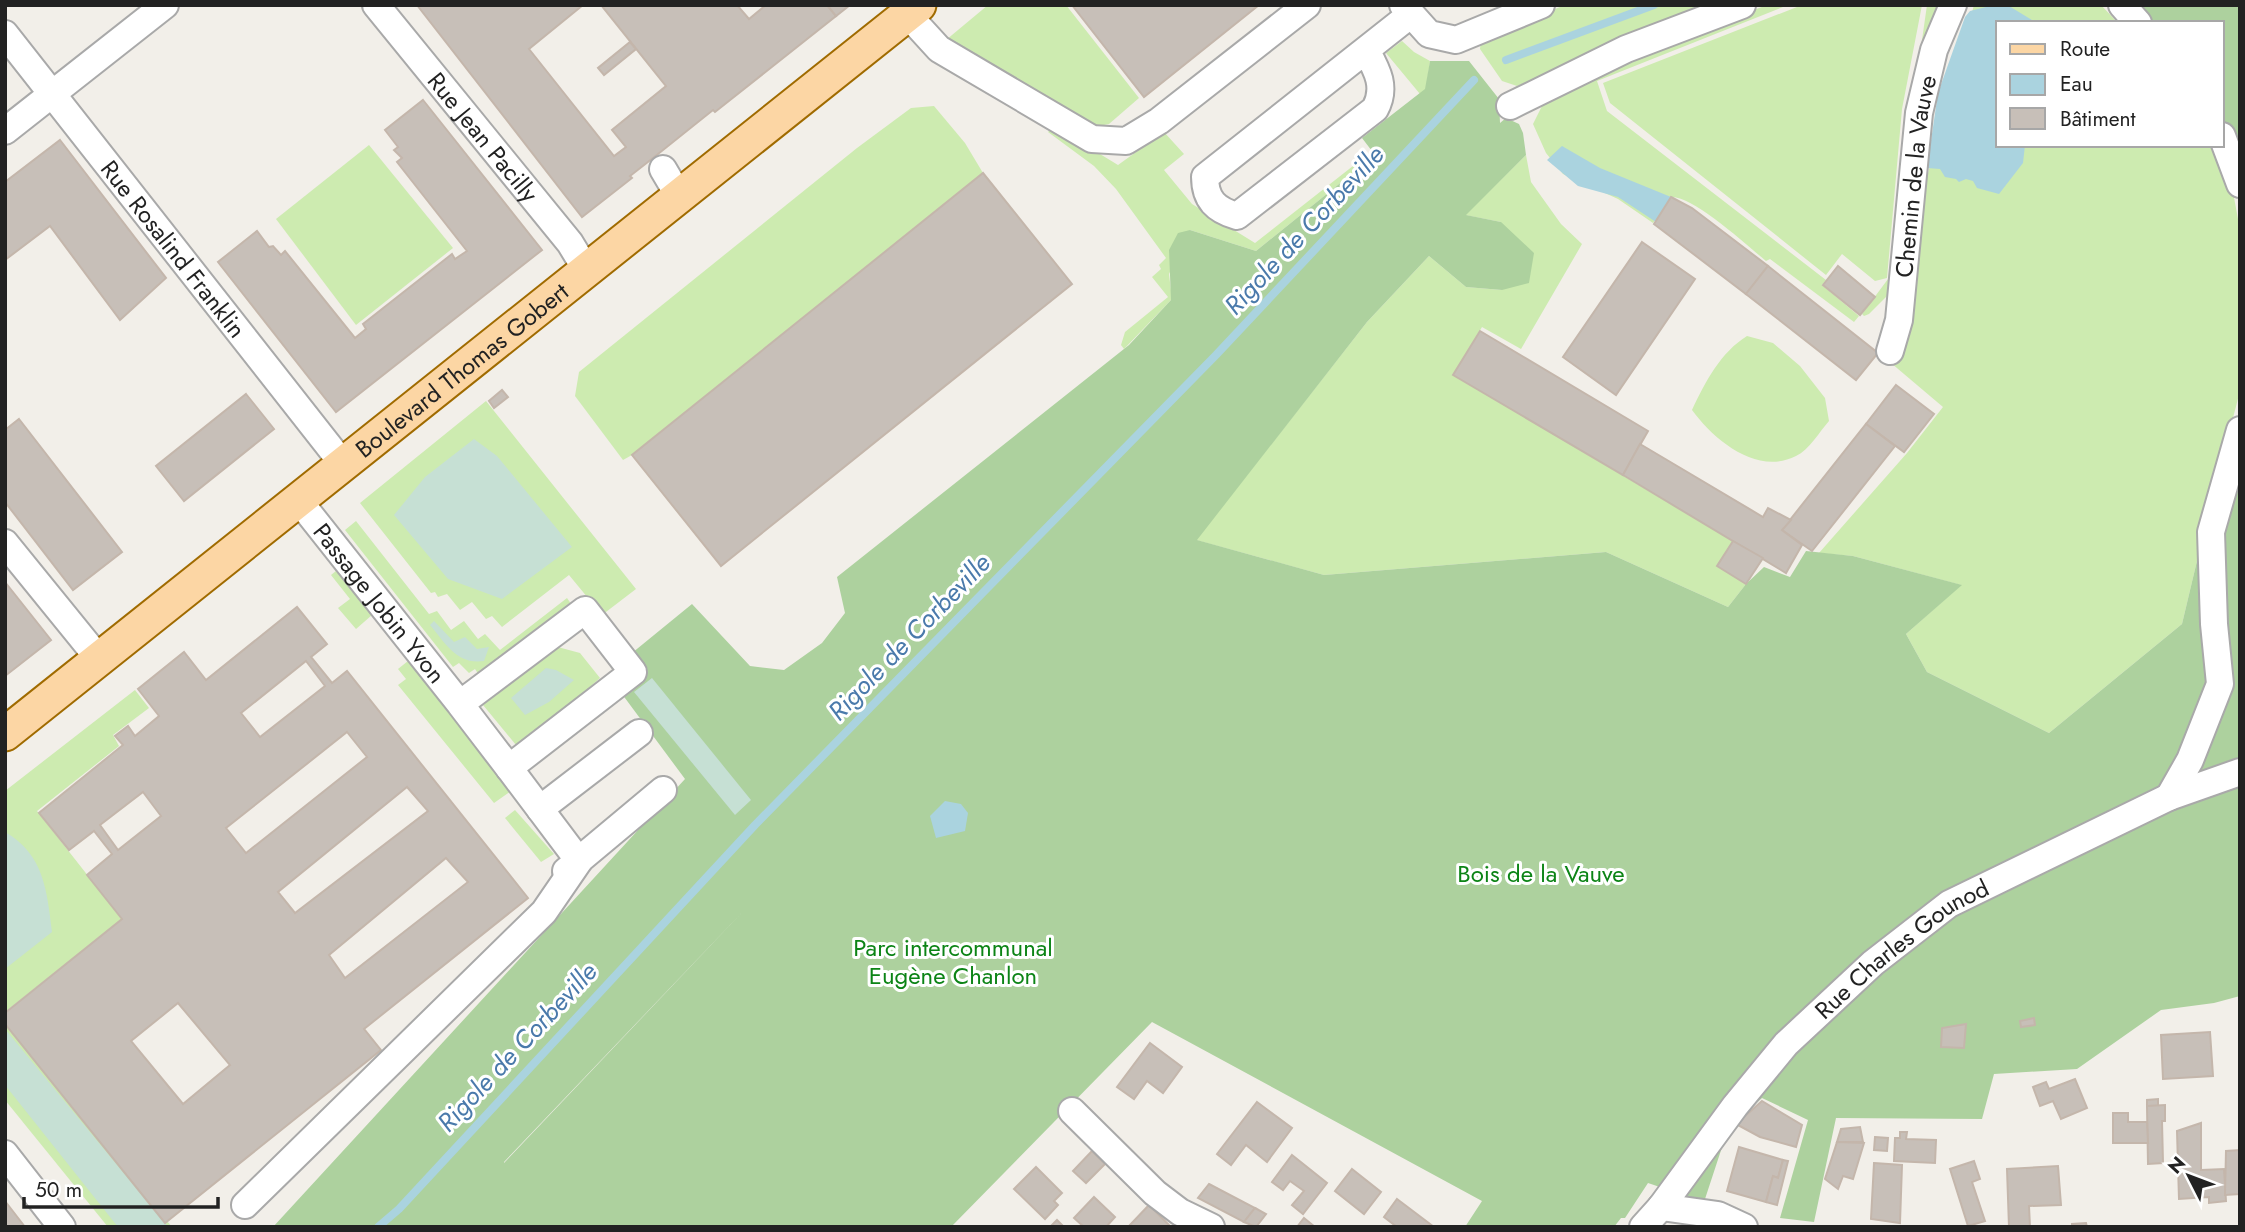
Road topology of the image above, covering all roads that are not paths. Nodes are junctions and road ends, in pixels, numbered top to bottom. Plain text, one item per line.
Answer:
1 (165, 5) edge
2 (376, 5) edge
3 (1307, 5) edge
4 (1541, 5) edge
5 (1742, 5) edge
6 (1953, 5) edge
7 (2122, 5) edge
8 (913, 10) edge
9 (1406, 10) edge
10 (1487, 15) edge
11 (2136, 21) edge
12 (5, 34) edge
13 (1366, 50) junction
14 (52, 93) junction
15 (1510, 106) dead end
16 (5, 131) edge
17 (2224, 141) edge
18 (2240, 184) edge
19 (587, 271) junction
20 (1890, 351) dead end
21 (2240, 430) edge
22 (343, 464) junction
23 (299, 501) junction
24 (5, 543) edge
25 (100, 660) junction
26 (460, 704) junction
27 (639, 733) dead end
28 (5, 734) edge
29 (509, 768) junction
30 (2240, 772) edge
31 (663, 790) dead end
32 (2169, 797) junction
33 (540, 809) junction
34 (579, 861) junction
35 (548, 885) dead end
36 (1072, 1111) dead end
37 (5, 1154) edge
38 (245, 1205) dead end
39 (1652, 1217) edge
40 (1742, 1225) edge
41 (62, 1227) edge
42 (1211, 1227) edge

1 - 14 street
2 - 19 street, Rue Jean Pacilly
3 - 8 street
4 - 10 street
5 - 15 street
6 - 20 street, Chemin de la Vauve
7 - 11 street
8 - 19 main road, Boulevard Thomas Gobert
9 - 10 street
9 - 13 street
12 - 14 street, Rue Rosalind Franklin
13 - 13 street
14 - 16 street
14 - 22 street, Rue Rosalind Franklin
17 - 18 street
19 - 22 main road, Boulevard Thomas Gobert
21 - 32 street
22 - 23 main road, Boulevard Thomas Gobert
23 - 25 main road, Boulevard Thomas Gobert
23 - 26 street, Passage Jobin Yvon
24 - 25 street
25 - 28 main road, Boulevard Thomas Gobert
26 - 29 street, Passage Jobin Yvon
26 - 29 street, Passage Jobin Yvon
27 - 33 street
29 - 33 street
30 - 32 street, Rue Charles Gounod
31 - 34 street
32 - 39 street, Rue Charles Gounod
33 - 34 street
34 - 35 street
34 - 38 street
36 - 42 street
37 - 41 street
39 - 40 street

